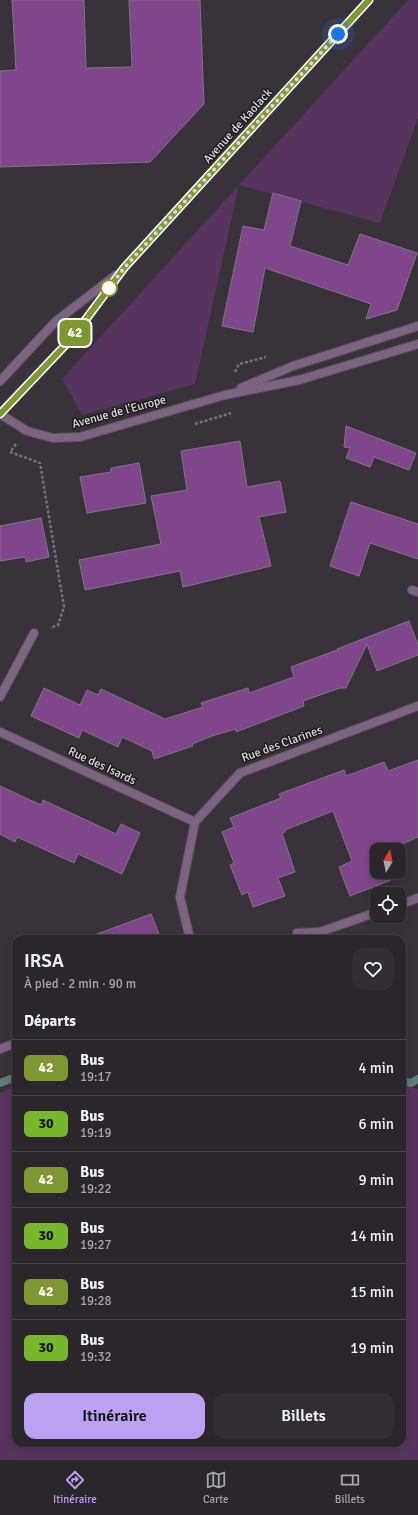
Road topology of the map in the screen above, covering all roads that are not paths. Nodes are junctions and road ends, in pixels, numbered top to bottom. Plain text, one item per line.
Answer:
1 (370, 0) edge
2 (124, 268) junction
3 (418, 326) edge
4 (418, 344) edge
5 (0, 381) edge
6 (224, 395) junction
7 (0, 414) edge
8 (34, 632) road end
9 (0, 697) edge
10 (418, 706) edge
11 (0, 732) edge
12 (195, 822) junction
13 (418, 898) edge
14 (406, 902) edge
15 (370, 914) edge
16 (297, 933) dead end
17 (189, 935) edge
18 (12, 1044) edge
19 (0, 1049) edge

1 - 2 street, Avenue de Kaolack
2 - 5 street, Avenue de Kaolack
2 - 7 street, Avenue de Kaolack
3 - 6 street, Avenue de l'Europe
4 - 6 street, Avenue de l'Europe
6 - 7 street, Avenue de l'Europe
8 - 9 street
10 - 12 street, Rue des Clarines
11 - 12 street, Rue des Isards
12 - 17 street
13 - 14 street
15 - 16 street
18 - 19 street

